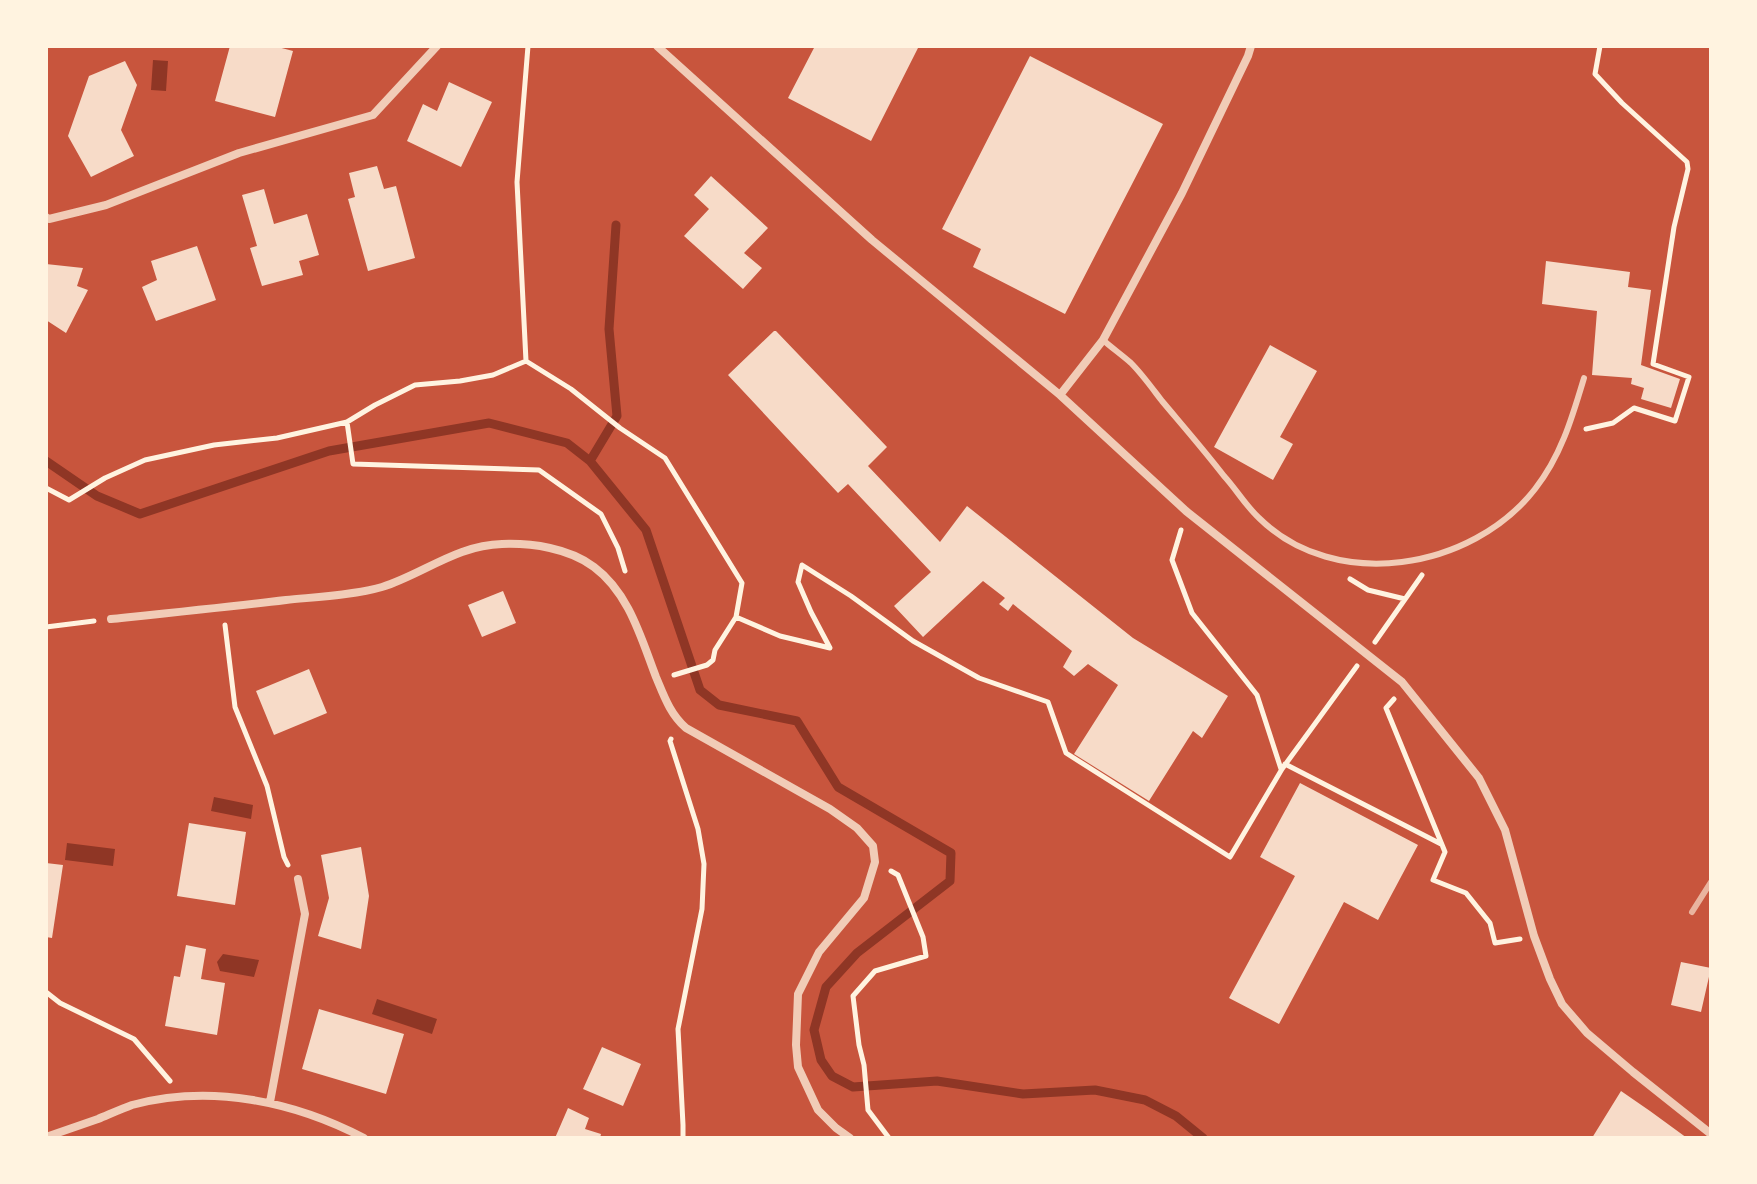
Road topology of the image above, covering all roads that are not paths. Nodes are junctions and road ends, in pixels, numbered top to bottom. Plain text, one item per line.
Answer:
1 (437, 46) edge
2 (657, 46) edge
3 (1251, 46) edge
4 (46, 217) edge
5 (1103, 340) junction
6 (1584, 378) dead end
7 (1060, 395) junction
8 (111, 619) road end
9 (298, 879) road end
10 (270, 1102) junction
11 (1711, 1134) edge
12 (46, 1137) edge
13 (364, 1138) edge
14 (850, 1138) edge

1 - 4 street
2 - 7 street
3 - 5 street
5 - 6 lane
5 - 7 street
7 - 11 street
8 - 14 street
9 - 10 street
10 - 12 street
10 - 13 street

